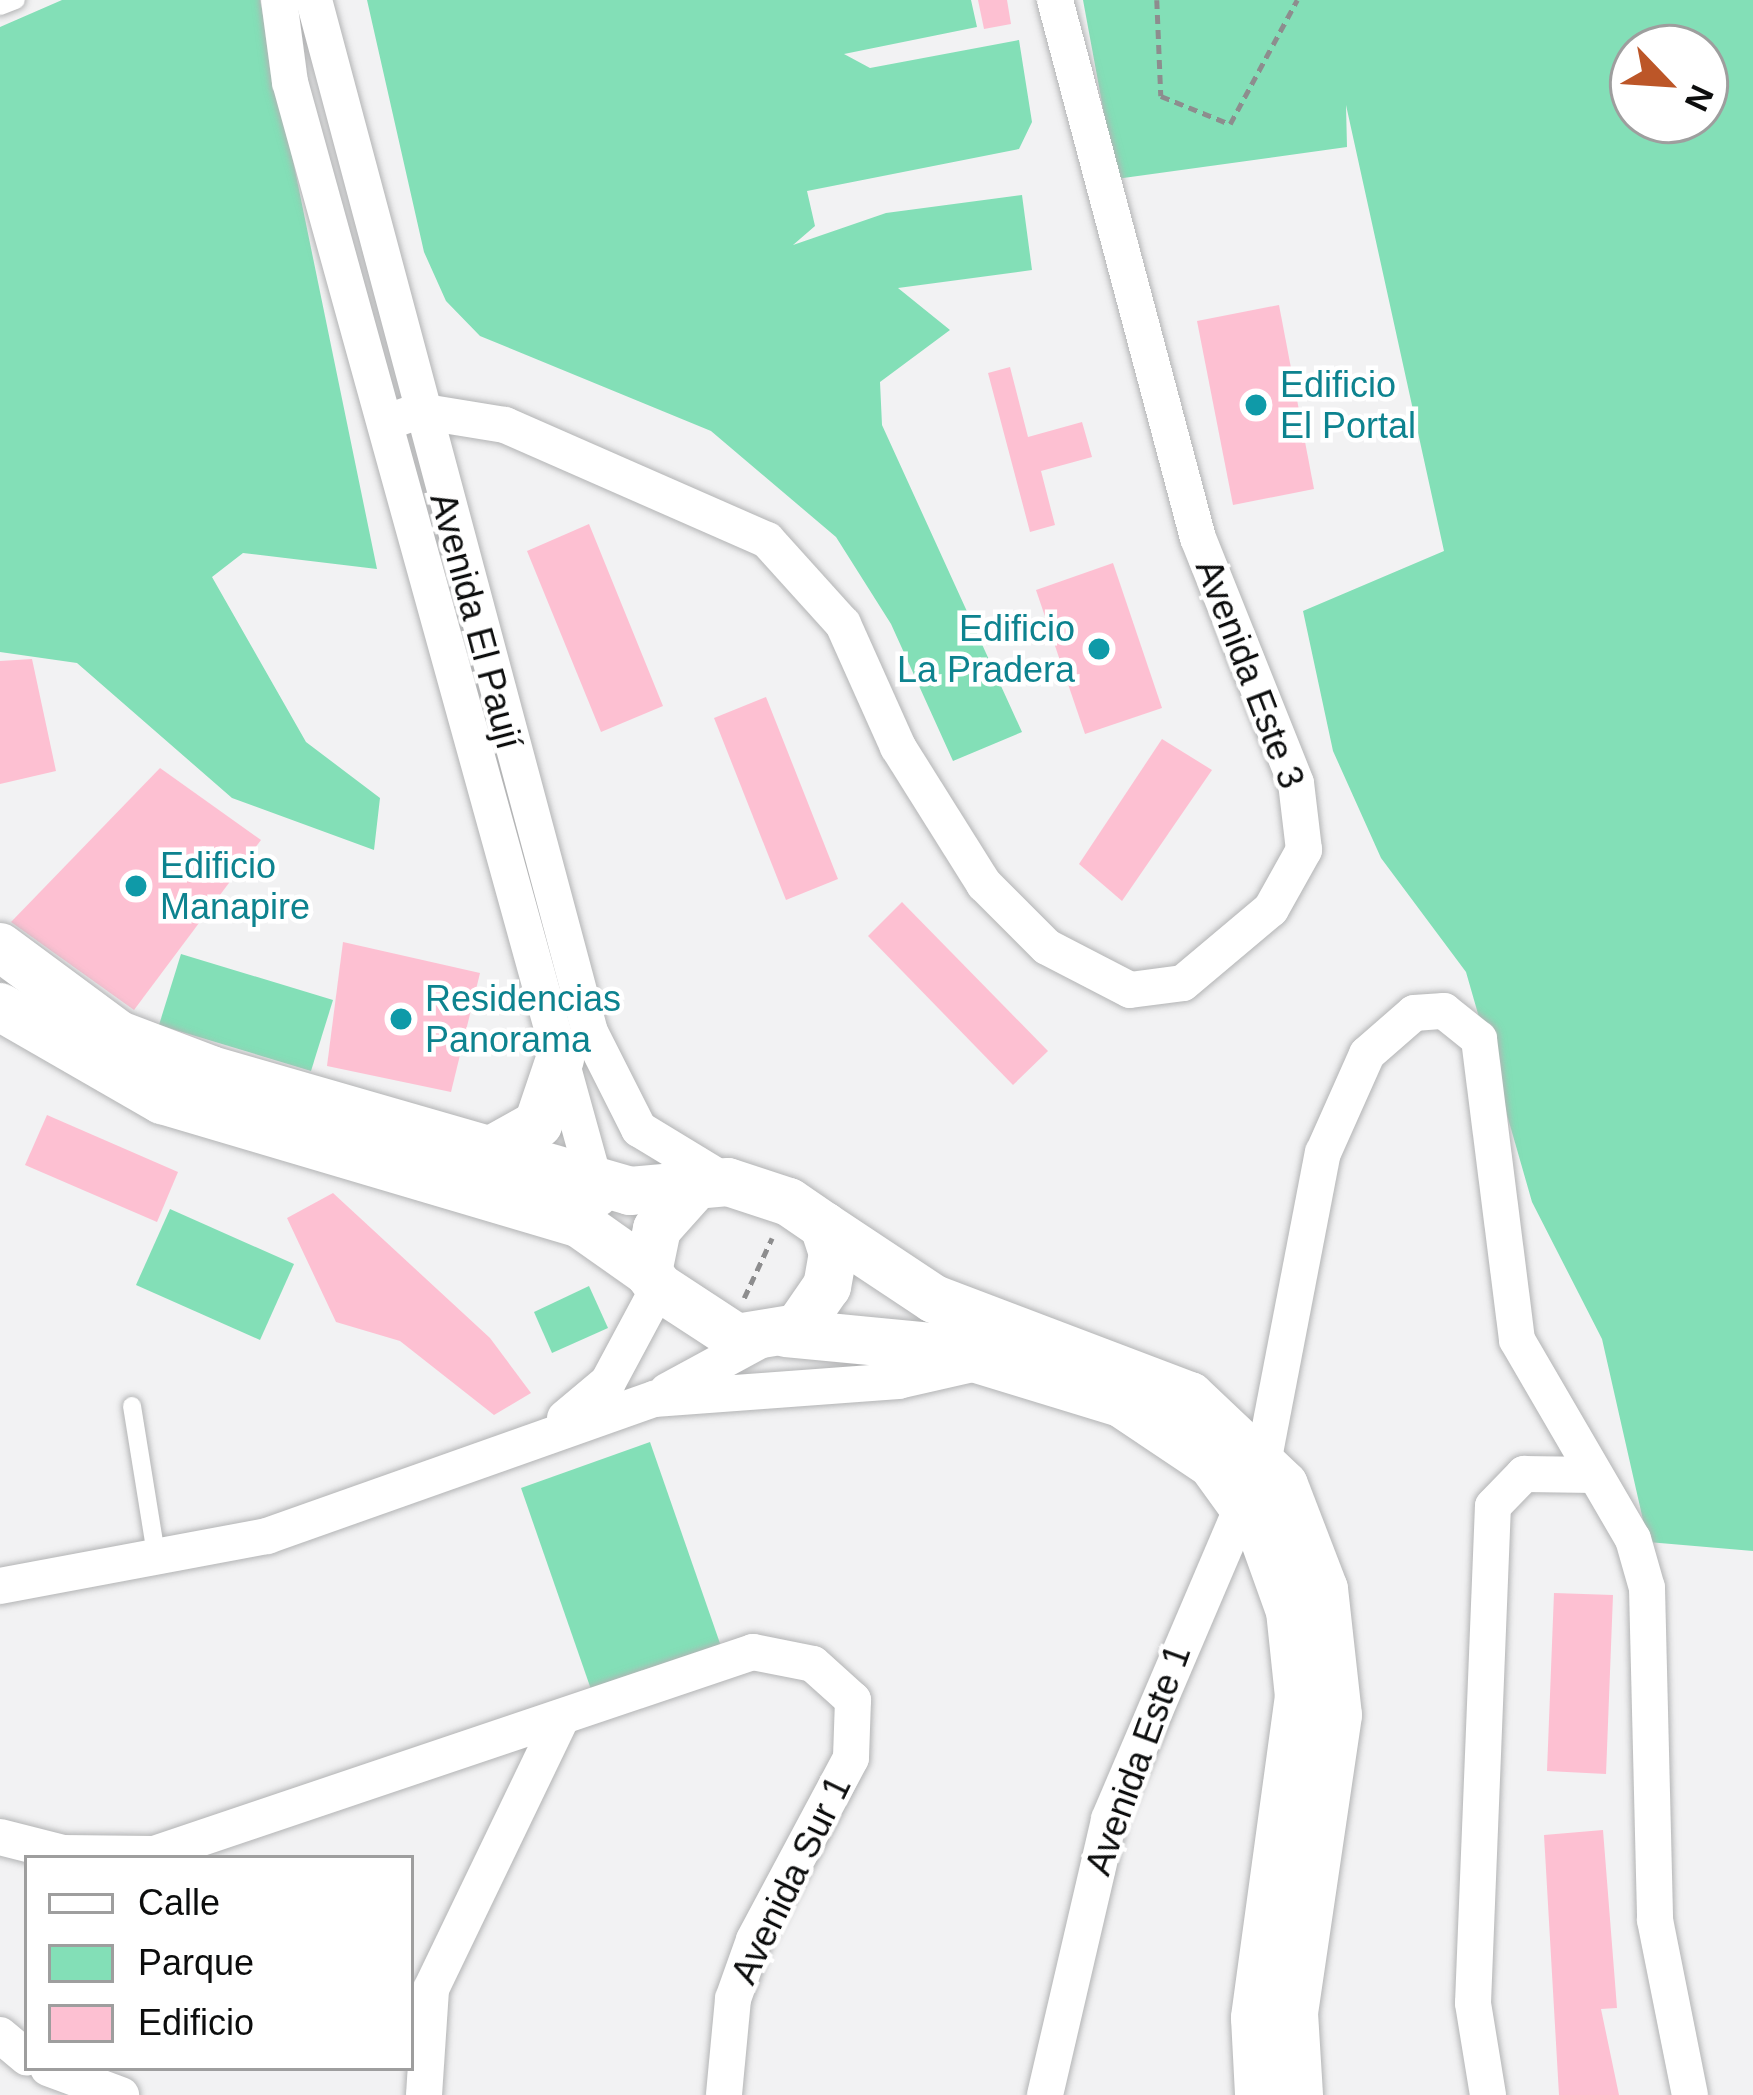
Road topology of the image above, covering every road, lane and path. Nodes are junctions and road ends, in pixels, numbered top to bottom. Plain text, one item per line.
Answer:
1 (16, 0) edge
2 (278, 0) edge
3 (314, 0) edge
4 (1054, 0) edge
5 (1157, 0) edge
6 (1297, 0) edge
7 (0, 6) edge
8 (403, 416) junction
9 (0, 946) edge
10 (0, 1007) edge
11 (560, 1059) junction
12 (485, 1154) junction
13 (595, 1182) junction
14 (709, 1186) junction
15 (801, 1224) junction
16 (610, 1236) junction
17 (654, 1280) junction
18 (761, 1331) junction
19 (988, 1360) junction
20 (654, 1399) junction
21 (132, 1406) dead end
22 (532, 1440) junction
23 (1264, 1458) junction
24 (1594, 1475) junction
25 (1243, 1505) junction
26 (157, 1561) junction
27 (0, 1586) edge
28 (560, 1723) junction
29 (0, 1838) edge
30 (0, 2036) edge
31 (24, 2056) edge
32 (56, 2071) edge
33 (121, 2095) edge
34 (424, 2095) edge
35 (724, 2095) edge
36 (1045, 2095) edge
37 (1259, 2095) edge
38 (1299, 2095) edge
39 (1487, 2095) edge
40 (1690, 2095) edge

1 - 7 lane
2 - 8 street, Avenida El Paují
3 - 8 street, Avenida El Paují
4 - 8 street, Avenida Este 3
5 - 6 path
8 - 11 street, Avenida El Paují
8 - 14 street, Avenida El Paují
9 - 12 main road
10 - 16 main road
11 - 12 main road
11 - 13 street, Avenida El Paují
12 - 13 main road
13 - 14 main road
13 - 16 street, Avenida El Paují
14 - 15 main road
14 - 17 main road
15 - 18 path
15 - 18 main road
15 - 23 main road
16 - 17 main road
17 - 18 main road
17 - 22 street
18 - 19 main road
18 - 20 street
19 - 20 street
19 - 25 main road
20 - 22 street
21 - 26 lane
22 - 26 street
23 - 24 street
23 - 38 main road
24 - 39 street
24 - 40 street
25 - 36 street, Avenida Este 1
25 - 37 main road
26 - 27 street
28 - 29 street, Avenida Sur 1
28 - 34 street
28 - 35 street, Avenida Sur 1
30 - 31 street
32 - 33 street

